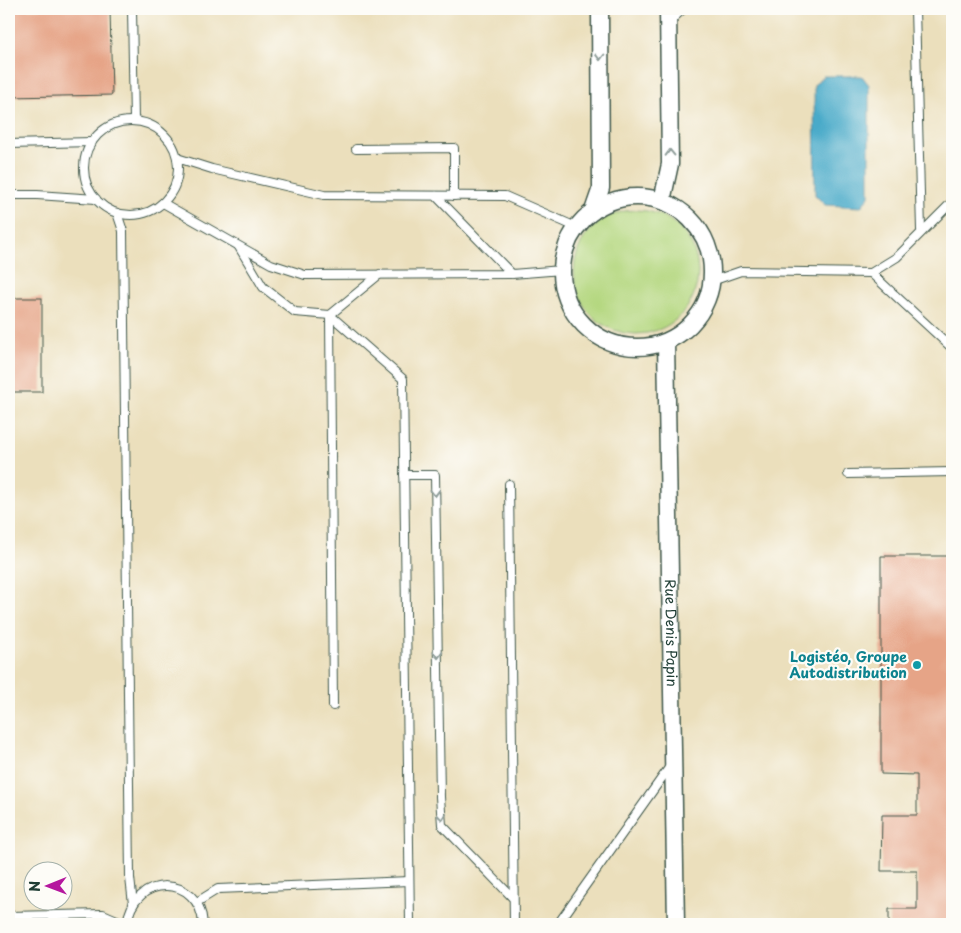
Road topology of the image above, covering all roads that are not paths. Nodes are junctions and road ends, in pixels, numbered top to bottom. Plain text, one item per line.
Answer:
1 (132, 9) edge
2 (600, 9) edge
3 (683, 9) edge
4 (915, 9) edge
5 (668, 16) edge
6 (134, 121) junction
7 (92, 142) junction
8 (9, 144) edge
9 (356, 149) dead end
10 (177, 158) junction
11 (9, 195) edge
12 (436, 196) junction
13 (454, 196) junction
14 (96, 200) junction
15 (662, 201) junction
16 (952, 202) edge
17 (163, 203) junction
18 (593, 211) junction
19 (117, 213) junction
20 (576, 227) junction
21 (921, 230) junction
22 (239, 247) junction
23 (562, 270) junction
24 (871, 272) junction
25 (380, 274) junction
26 (512, 274) junction
27 (712, 281) junction
28 (330, 315) junction
29 (666, 342) junction
30 (952, 348) edge
31 (952, 472) edge
32 (848, 474) dead end
33 (404, 475) junction
34 (508, 484) dead end
35 (333, 706) dead end
36 (674, 760) junction
37 (409, 880) junction
38 (513, 898) junction
39 (197, 902) junction
40 (133, 904) junction
41 (9, 916) edge
42 (126, 924) edge
43 (203, 924) edge
44 (410, 924) edge
45 (514, 924) edge
46 (558, 924) edge
47 (676, 924) edge

1 - 6 lane
2 -> 18 street
3 - 5 lane
4 - 21 lane
15 -> 5 street
6 - 7 lane
6 - 10 lane
7 - 8 lane
7 - 14 lane
9 - 13 lane
10 - 12 lane
10 - 17 lane
11 - 14 lane
12 - 13 lane
12 - 26 lane
13 - 20 lane
14 - 19 lane
15 - 18 street
15 - 27 street
16 - 21 lane
17 - 19 lane
17 - 22 lane
18 - 20 street
19 - 40 lane
20 - 23 street
21 - 24 lane
22 - 25 lane
22 - 28 lane
23 - 26 lane
23 - 29 street
24 - 27 lane
24 - 30 lane
25 - 26 lane
25 - 28 lane
27 - 29 street
28 - 33 lane
28 - 35 lane
29 - 36 street, Rue Denis Papin
31 - 32 lane
33 - 37 lane
33 -> 38 lane
34 - 38 lane
36 - 46 lane
36 - 47 street, Rue Denis Papin
37 - 39 lane
37 - 44 lane
38 - 45 lane
39 - 40 lane
39 - 43 lane
40 - 42 lane
41 - 42 lane

